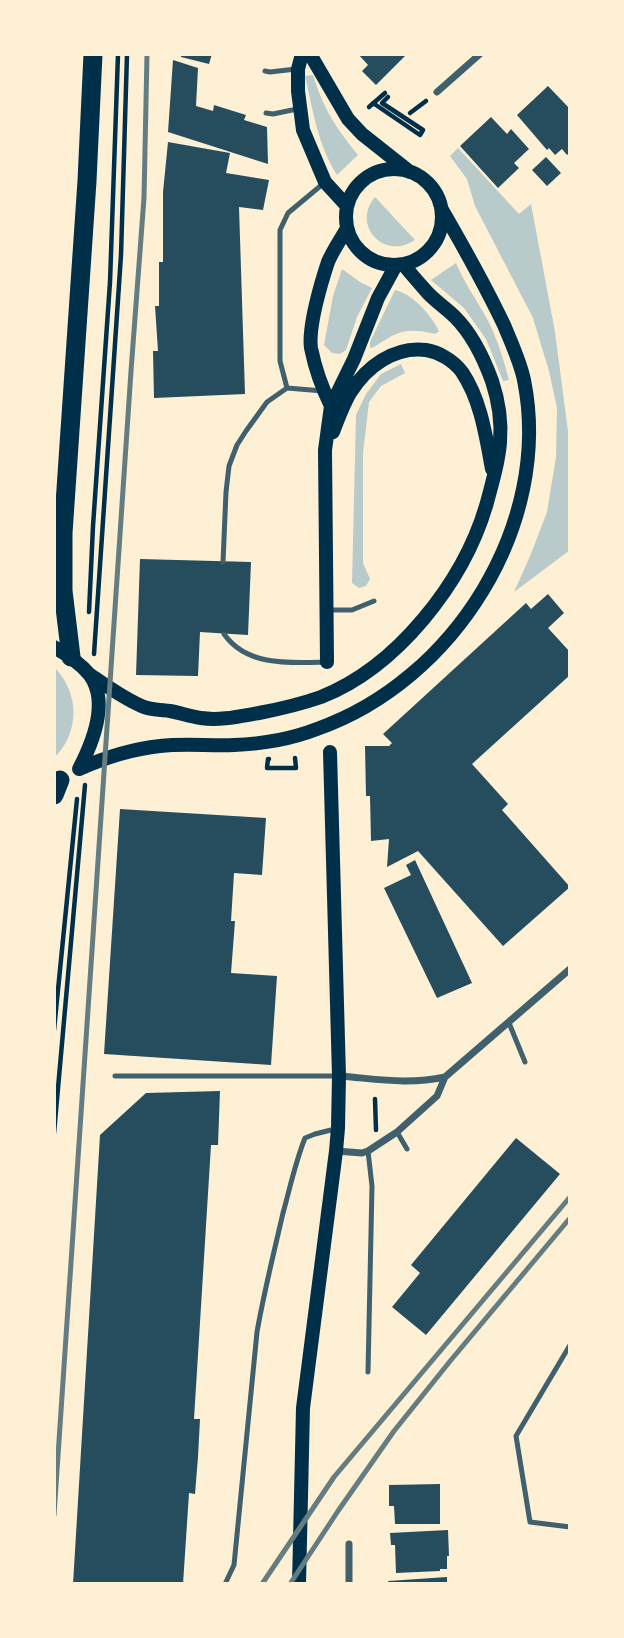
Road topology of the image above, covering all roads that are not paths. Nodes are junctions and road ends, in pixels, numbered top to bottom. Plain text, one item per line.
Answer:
1 (93, 54) edge
2 (310, 54) edge
3 (480, 54) edge
4 (300, 62) edge
5 (265, 71) dead end
6 (438, 92) dead end
7 (300, 109) junction
8 (266, 113) dead end
9 (411, 173) junction
10 (325, 182) junction
11 (347, 206) junction
12 (441, 208) junction
13 (347, 228) junction
14 (399, 265) junction
15 (287, 388) junction
16 (323, 391) junction
17 (331, 406) junction
18 (326, 450) junction
19 (494, 477) junction
20 (223, 562) dead end
21 (374, 601) dead end
22 (326, 610) junction
23 (224, 634) dead end
24 (63, 652) edge
25 (327, 662) joint
26 (89, 674) junction
27 (330, 752) dead end
28 (570, 970) edge
29 (509, 1023) junction
30 (525, 1062) dead end
31 (115, 1076) dead end
32 (339, 1076) junction
33 (445, 1077) junction
34 (338, 1128) junction
35 (397, 1132) junction
36 (407, 1149) dead end
37 (336, 1151) junction
38 (368, 1152) junction
39 (570, 1345) edge
40 (368, 1372) dead end
41 (570, 1527) edge
42 (349, 1544) dead end
43 (225, 1584) edge
44 (299, 1584) edge
45 (349, 1584) edge

1 - 24 highway
2 - 9 main road
3 - 6 street
4 - 5 lane
4 - 7 main road
7 - 8 lane
7 - 10 main road
9 - 11 main road
9 - 12 main road
10 - 11 main road
10 - 15 lane
11 - 13 main road
12 - 14 main road
12 - 26 main road
13 - 14 main road
13 - 16 main road
14 - 17 main road
14 - 19 main road
15 - 16 lane
15 - 20 lane
16 - 17 main road
17 - 18 main road
18 - 19 main road
18 - 22 main road
19 - 26 main road
21 - 22 lane
22 - 25 main road
23 - 25 lane
24 - 26 main road
27 - 32 main road
28 - 29 street
29 - 30 lane
29 - 33 street
31 - 32 lane
32 - 33 street
32 - 34 main road
33 - 35 street
34 - 37 main road
34 - 43 lane
35 - 36 lane
35 - 38 street
37 - 38 street
37 - 44 main road
38 - 40 lane
39 - 41 lane
42 - 45 street

